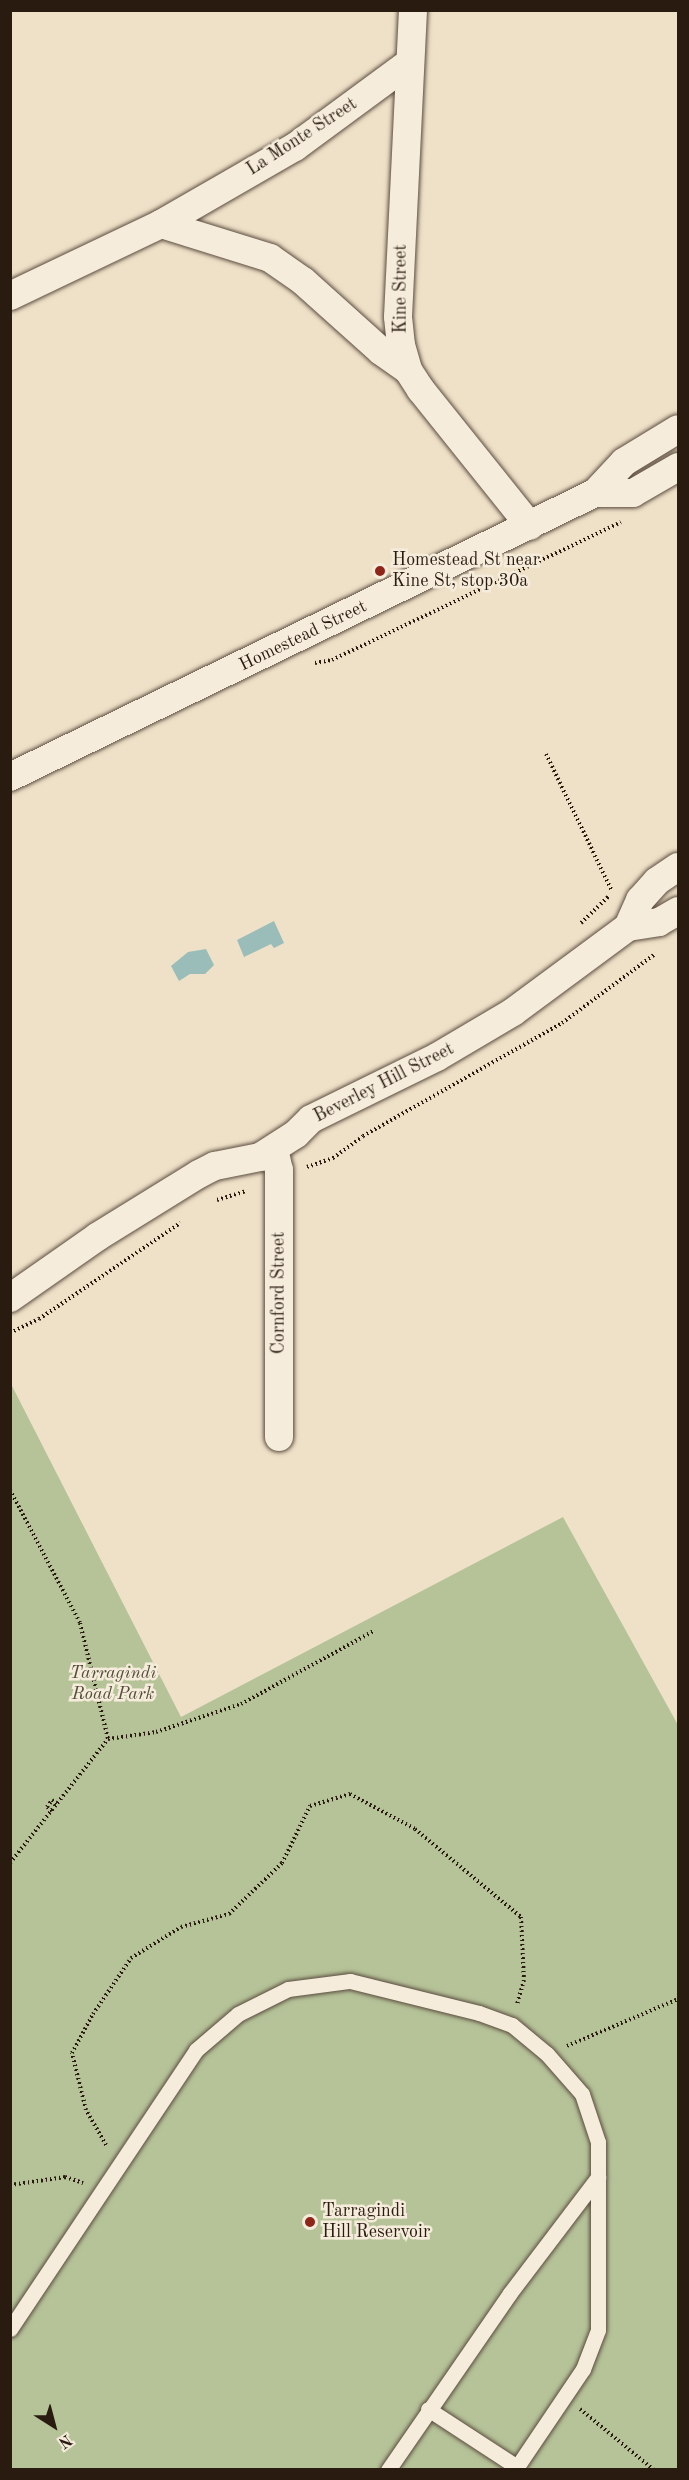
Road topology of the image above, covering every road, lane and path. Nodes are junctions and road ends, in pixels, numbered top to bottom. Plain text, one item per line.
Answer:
1 (413, 10) edge
2 (409, 63) junction
3 (161, 224) junction
4 (10, 296) edge
5 (408, 370) junction
6 (678, 429) edge
7 (678, 467) edge
8 (595, 493) junction
9 (625, 520) dead end
10 (530, 526) junction
11 (454, 600) dead end
12 (546, 753) dead end
13 (10, 777) edge
14 (678, 867) edge
15 (613, 892) dead end
16 (678, 911) edge
17 (628, 927) junction
18 (274, 1149) junction
19 (244, 1192) dead end
20 (209, 1204) dead end
21 (183, 1220) dead end
22 (10, 1298) edge
23 (10, 1332) edge
24 (279, 1437) dead end
25 (10, 1490) edge
26 (374, 1631) dead end
27 (108, 1739) junction
28 (10, 1863) edge
29 (678, 1999) edge
30 (517, 2008) dead end
31 (568, 2045) dead end
32 (112, 2154) dead end
33 (598, 2177) junction
34 (10, 2185) edge
35 (90, 2185) dead end
36 (10, 2329) edge
37 (573, 2404) dead end
38 (428, 2409) junction
39 (516, 2468) edge
40 (388, 2469) edge
41 (654, 2469) edge

1 - 2 street, Kine Street
2 - 3 street, La Monte Street
2 - 5 street, Kine Street
3 - 4 street, La Monte Street
3 - 5 street
5 - 10 street, Kine Street
6 - 8 street, Homestead Street
7 - 8 street, Homestead Street
8 - 10 street, Homestead Street
9 - 11 path
10 - 13 street, Homestead Street
12 - 15 path
14 - 17 street, Beverley Hill Street
16 - 17 street, Beverley Hill Street
17 - 18 street, Beverley Hill Street
18 - 22 street, Beverley Hill Street
18 - 24 street, Cornford Street
19 - 20 path
21 - 23 path
25 - 27 path
26 - 27 path
27 - 28 path
29 - 31 path
30 - 32 path
33 - 36 lane
33 - 38 lane
33 - 39 lane
34 - 35 path
37 - 41 path
38 - 39 lane
38 - 40 lane

